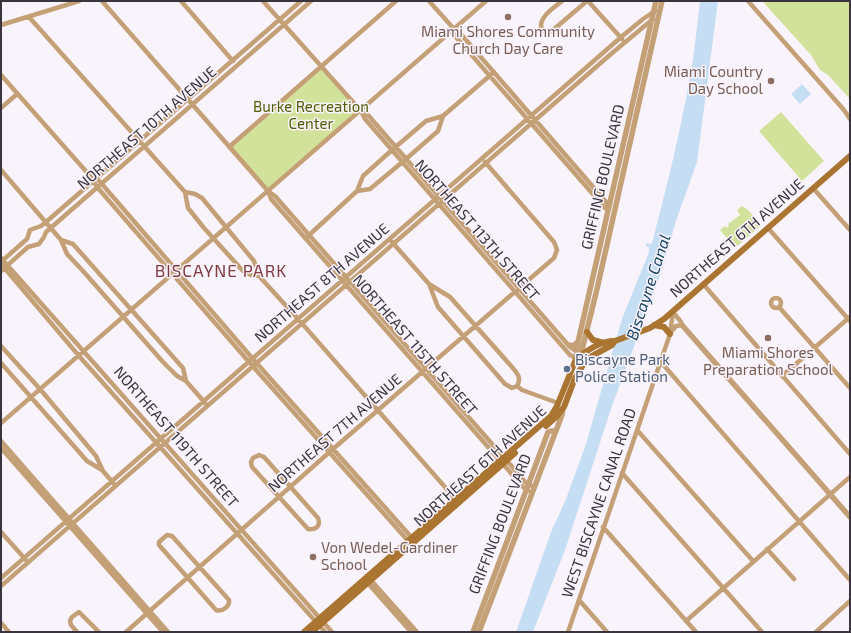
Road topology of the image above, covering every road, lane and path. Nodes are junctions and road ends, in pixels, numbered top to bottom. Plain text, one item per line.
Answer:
1 (79, 1) edge
2 (102, 1) edge
3 (182, 1) edge
4 (263, 1) edge
5 (301, 1) edge
6 (311, 1) edge
7 (396, 1) edge
8 (429, 1) edge
9 (486, 1) edge
10 (562, 1) edge
11 (587, 1) edge
12 (656, 1) edge
13 (662, 1) edge
14 (748, 1) edge
15 (660, 7) junction
16 (654, 12) junction
17 (658, 16) junction
18 (29, 17) junction
19 (652, 19) junction
20 (279, 20) junction
21 (1, 25) edge
22 (284, 25) junction
23 (644, 25) junction
24 (454, 29) junction
25 (650, 29) junction
26 (620, 38) junction
27 (624, 42) junction
28 (233, 60) junction
29 (237, 65) junction
30 (645, 65) junction
31 (322, 67) junction
32 (494, 72) junction
33 (1, 75) edge
34 (490, 76) junction
35 (17, 94) junction
36 (188, 99) junction
37 (192, 104) junction
38 (1, 108) edge
39 (361, 111) junction
40 (443, 116) junction
41 (532, 116) junction
42 (528, 119) junction
43 (850, 119) edge
44 (534, 122) junction
45 (140, 141) junction
46 (144, 146) junction
47 (229, 147) junction
48 (394, 149) junction
49 (850, 156) edge
50 (404, 161) junction
51 (484, 161) junction
52 (1, 170) edge
53 (620, 172) junction
54 (466, 177) junction
55 (93, 179) junction
56 (99, 185) junction
57 (813, 188) junction
58 (268, 191) junction
59 (357, 191) junction
60 (185, 192) junction
61 (437, 198) junction
62 (441, 203) junction
63 (609, 208) junction
64 (614, 214) junction
65 (46, 222) junction
66 (51, 227) junction
67 (227, 228) junction
68 (768, 228) junction
69 (850, 230) edge
70 (307, 236) junction
71 (214, 238) junction
72 (61, 240) junction
73 (390, 240) junction
74 (394, 244) junction
75 (3, 264) edge
76 (177, 271) junction
77 (173, 275) junction
78 (597, 275) junction
79 (259, 276) junction
80 (345, 279) junction
81 (349, 284) junction
82 (429, 284) junction
83 (704, 285) junction
84 (517, 290) junction
85 (779, 306) dead end
86 (131, 310) junction
87 (672, 312) junction
88 (124, 318) junction
89 (849, 319) edge
90 (300, 322) junction
91 (654, 325) junction
92 (682, 325) junction
93 (476, 326) junction
94 (587, 332) junction
95 (670, 334) junction
96 (464, 337) junction
97 (615, 341) junction
98 (578, 342) junction
99 (604, 343) junction
100 (569, 345) junction
101 (1, 346) edge
102 (815, 348) junction
103 (85, 351) junction
104 (79, 356) junction
105 (578, 356) junction
106 (591, 357) junction
107 (660, 361) junction
108 (253, 362) junction
109 (1, 363) edge
110 (581, 368) junction
111 (425, 371) junction
112 (782, 376) junction
113 (186, 381) junction
114 (517, 386) junction
115 (850, 388) edge
116 (40, 389) junction
117 (32, 397) junction
118 (206, 404) junction
119 (561, 405) junction
120 (379, 411) junction
121 (553, 413) joint
122 (1, 423) edge
123 (637, 430) junction
124 (159, 440) junction
125 (1, 442) edge
126 (163, 445) junction
127 (1, 448) edge
128 (332, 451) junction
129 (850, 454) edge
130 (503, 461) junction
131 (103, 471) junction
132 (622, 473) junction
133 (850, 477) edge
134 (114, 484) junction
135 (291, 487) junction
136 (530, 488) junction
137 (830, 494) junction
138 (279, 498) junction
139 (457, 501) junction
140 (850, 517) edge
141 (68, 520) junction
142 (799, 521) junction
143 (72, 525) junction
144 (603, 527) junction
145 (1, 532) edge
146 (240, 532) junction
147 (412, 541) junction
148 (767, 549) junction
149 (27, 561) junction
150 (753, 561) junction
151 (200, 566) junction
152 (1, 578) edge
153 (187, 578) junction
154 (794, 579) dead end
155 (368, 580) junction
156 (850, 580) edge
157 (1, 586) edge
158 (724, 588) junction
159 (578, 600) junction
160 (850, 601) edge
161 (149, 612) junction
162 (686, 621) junction
163 (320, 622) junction
164 (1, 623) edge
165 (9, 632) edge
166 (77, 632) edge
167 (99, 632) edge
168 (126, 632) edge
169 (163, 632) edge
170 (168, 632) edge
171 (304, 632) edge
172 (312, 632) edge
173 (325, 632) edge
174 (332, 632) edge
175 (411, 632) edge
176 (417, 632) edge
177 (473, 632) edge
178 (479, 632) edge
179 (568, 632) edge
180 (607, 632) edge
181 (696, 632) edge
182 (762, 632) edge
183 (816, 632) edge

1 - 18 street
2 - 36 street, NORTHEAST 115TH STREET
3 - 28 street
4 - 20 street, NORTHEAST 113TH STREET
5 - 20 street, NORTHEAST 10TH AVENUE
6 - 22 street, NORTHEAST 10TH AVENUE
7 - 31 street
8 - 24 street
9 - 24 street
10 - 11 street
11 - 26 street
12 - 16 street, GRIFFING BOULEVARD
13 - 15 street, GRIFFING BOULEVARD
14 - 43 street
15 - 16 street, NORTHEAST 8TH AVENUE
15 - 17 street, GRIFFING BOULEVARD
16 - 19 street, GRIFFING BOULEVARD
16 - 26 street, NORTHEAST 8TH AVENUE
17 - 19 street, NORTHEAST 8TH AVENUE
17 - 30 street, GRIFFING BOULEVARD
18 - 21 street
18 - 45 street
19 - 23 street, NORTHEAST 8TH AVENUE
19 - 25 street, GRIFFING BOULEVARD
20 - 22 street, NORTHEAST 113TH STREET
20 - 28 street, NORTHEAST 10TH AVENUE
22 - 29 street, NORTHEAST 10TH AVENUE
22 - 31 street, NORTHEAST 113TH STREET
23 - 25 street
23 - 27 street, NORTHEAST 8TH AVENUE
24 - 32 street
24 - 34 street
24 - 39 street
25 - 30 street, GRIFFING BOULEVARD
26 - 27 street
26 - 41 street, NORTHEAST 8TH AVENUE
27 - 44 street, NORTHEAST 8TH AVENUE
28 - 29 street
28 - 36 street, NORTHEAST 10TH AVENUE
29 - 37 street, NORTHEAST 10TH AVENUE
30 - 53 street, GRIFFING BOULEVARD
31 - 39 street, NORTHEAST 113TH STREET
31 - 47 street
32 - 34 street
32 - 41 street
33 - 35 street
34 - 40 street
34 - 42 street
35 - 38 street
35 - 55 street
36 - 37 street, NORTHEAST 115TH STREET
36 - 45 street, NORTHEAST 10TH AVENUE
37 - 46 street, NORTHEAST 10TH AVENUE
37 - 47 street, NORTHEAST 115TH STREET
39 - 48 street, NORTHEAST 113TH STREET
39 - 58 street
40 - 48 street
40 - 50 street
41 - 42 street, NORTHEAST 8TH AVENUE
41 - 44 street
42 - 44 street
42 - 51 street, NORTHEAST 8TH AVENUE
44 - 51 street, NORTHEAST 8TH AVENUE
44 - 63 street
45 - 46 street
45 - 55 street, NORTHEAST 10TH AVENUE
46 - 56 street, NORTHEAST 10TH AVENUE
46 - 60 street
47 - 58 street, NORTHEAST 115TH STREET
48 - 50 street, NORTHEAST 113TH STREET
48 - 59 street
49 - 57 main road, NORTHEAST 6TH AVENUE
50 - 59 street
50 - 61 street, NORTHEAST 113TH STREET
51 - 54 street, NORTHEAST 8TH AVENUE
51 - 84 street, NORTHEAST 7TH AVENUE
52 - 65 street
53 - 63 street, GRIFFING BOULEVARD
53 - 64 street, GRIFFING BOULEVARD
54 - 61 street, NORTHEAST 8TH AVENUE
54 - 62 street, NORTHEAST 8TH AVENUE
55 - 56 street
55 - 65 street, NORTHEAST 10TH AVENUE
56 - 66 street, NORTHEAST 10TH AVENUE
56 - 76 street
56 - 77 street
57 - 68 main road, NORTHEAST 6TH AVENUE
57 - 69 street
58 - 67 street
58 - 70 street, NORTHEAST 115TH STREET
59 - 70 street
60 - 67 street
60 - 71 street
61 - 62 street, NORTHEAST 113TH STREET
61 - 73 street, NORTHEAST 8TH AVENUE
62 - 74 street, NORTHEAST 8TH AVENUE
62 - 84 street, NORTHEAST 113TH STREET
63 - 64 street
63 - 78 street, GRIFFING BOULEVARD
64 - 78 street, GRIFFING BOULEVARD
65 - 66 street
65 - 75 street, NORTHEAST 10TH AVENUE
66 - 72 street
66 - 75 street, NORTHEAST 10TH AVENUE
67 - 71 street
67 - 79 street
68 - 83 main road, NORTHEAST 6TH AVENUE
68 - 89 street
70 - 80 street, NORTHEAST 115TH STREET
71 - 76 street
71 - 79 street
72 - 86 street
72 - 88 street
73 - 74 street
73 - 80 street, NORTHEAST 8TH AVENUE
74 - 81 street, NORTHEAST 8TH AVENUE
74 - 82 street
75 - 103 street, NORTHEAST 119TH STREET
75 - 104 street, NORTHEAST 119TH STREET
76 - 77 street
76 - 108 street
77 - 86 street
77 - 108 street
78 - 94 street, GRIFFING BOULEVARD
78 - 98 street, GRIFFING BOULEVARD
79 - 90 street
80 - 81 street, NORTHEAST 115TH STREET
80 - 90 street, NORTHEAST 8TH AVENUE
81 - 90 street, NORTHEAST 8TH AVENUE
81 - 111 street, NORTHEAST 115TH STREET
82 - 93 street
82 - 96 street
83 - 87 main road, NORTHEAST 6TH AVENUE
83 - 112 street
84 - 93 street, NORTHEAST 7TH AVENUE
84 - 100 street, NORTHEAST 113TH STREET
84 - 105 street, NORTHEAST 113TH STREET
85 - 102 street
86 - 88 street
86 - 113 street
87 - 91 main road, NORTHEAST 6TH AVENUE
87 - 92 street
87 - 95 street, WEST BISCAYNE CANAL ROAD
88 - 103 street
88 - 113 street
89 - 102 street
90 - 108 street, NORTHEAST 8TH AVENUE
90 - 120 street
91 - 95 main road
91 - 97 main road, NORTHEAST 6TH AVENUE
92 - 95 street
92 - 137 street
93 - 96 street, NORTHEAST 7TH AVENUE
93 - 114 street
94 - 99 main road
94 - 105 street, GRIFFING BOULEVARD
95 - 107 street, WEST BISCAYNE CANAL ROAD
96 - 111 street, NORTHEAST 7TH AVENUE
96 - 114 street
97 - 99 main road, NORTHEAST 6TH AVENUE
97 - 106 main road, NORTHEAST 6TH AVENUE
98 - 100 street
98 - 105 street, GRIFFING BOULEVARD
99 - 105 main road, NORTHEAST 6TH AVENUE
100 - 105 street, NORTHEAST 113TH STREET
101 - 116 street
102 - 112 street
102 - 115 street
103 - 104 street
103 - 124 street, NORTHEAST 119TH STREET
104 - 116 street
104 - 124 street, NORTHEAST 119TH STREET
105 - 106 main road
105 - 110 main road, GRIFFING BOULEVARD
105 - 119 main road, GRIFFING BOULEVARD
106 - 110 main road, NORTHEAST 6TH AVENUE
107 - 123 street, WEST BISCAYNE CANAL ROAD
107 - 142 street
108 - 118 street, NORTHEAST 8TH AVENUE
108 - 128 street
109 - 117 street
110 - 119 main road, NORTHEAST 6TH AVENUE
111 - 120 street, NORTHEAST 7TH AVENUE
111 - 130 street, NORTHEAST 115TH STREET
112 - 129 street
113 - 118 street
114 - 119 street
116 - 117 street
116 - 131 street
117 - 122 street
117 - 131 street
118 - 124 street, NORTHEAST 8TH AVENUE
118 - 126 street, NORTHEAST 8TH AVENUE
119 - 121 main road, GRIFFING BOULEVARD
119 - 130 main road, NORTHEAST 6TH AVENUE
119 - 136 street, GRIFFING BOULEVARD
120 - 128 street, NORTHEAST 7TH AVENUE
120 - 139 street
121 - 130 main road, NORTHEAST 6TH AVENUE
123 - 132 street, WEST BISCAYNE CANAL ROAD
123 - 150 street
124 - 126 street, NORTHEAST 119TH STREET
124 - 134 street, NORTHEAST 8TH AVENUE
125 - 141 street
126 - 134 street, NORTHEAST 8TH AVENUE
126 - 146 street, NORTHEAST 119TH STREET
127 - 141 street
128 - 135 street, NORTHEAST 7TH AVENUE
128 - 147 street
130 - 136 street, NORTHEAST 115TH STREET
130 - 139 main road, NORTHEAST 6TH AVENUE
131 - 134 street
132 - 144 street, WEST BISCAYNE CANAL ROAD
132 - 158 street
133 - 137 street
134 - 141 street, NORTHEAST 8TH AVENUE
134 - 143 street, NORTHEAST 8TH AVENUE
135 - 138 street, NORTHEAST 7TH AVENUE
135 - 138 street
135 - 138 street
136 - 177 street, GRIFFING BOULEVARD
136 - 178 street, GRIFFING BOULEVARD
137 - 140 street
137 - 142 street
138 - 146 street, NORTHEAST 7TH AVENUE
139 - 147 main road, NORTHEAST 6TH AVENUE
141 - 143 street
141 - 149 street, NORTHEAST 8TH AVENUE
142 - 148 street
142 - 156 street
143 - 149 street, NORTHEAST 8TH AVENUE
143 - 161 street
144 - 159 street, WEST BISCAYNE CANAL ROAD
144 - 162 street
145 - 149 street
146 - 151 street, NORTHEAST 7TH AVENUE
146 - 163 street, NORTHEAST 119TH STREET
147 - 155 main road, NORTHEAST 6TH AVENUE
148 - 150 street
148 - 154 street
149 - 152 street, NORTHEAST 8TH AVENUE
149 - 157 street, NORTHEAST 8TH AVENUE
150 - 158 street
151 - 153 street, NORTHEAST 7TH AVENUE
151 - 153 street
151 - 153 street
153 - 161 street, NORTHEAST 7TH AVENUE
155 - 163 main road, NORTHEAST 6TH AVENUE
155 - 175 street
155 - 176 street
158 - 162 street
158 - 182 street
159 - 179 street, WEST BISCAYNE CANAL ROAD
159 - 180 street
160 - 183 street
161 - 168 street, NORTHEAST 7TH AVENUE
161 - 169 street
161 - 170 street
162 - 181 street
163 - 171 main road, NORTHEAST 6TH AVENUE
163 - 172 main road, NORTHEAST 6TH AVENUE
163 - 173 street, NORTHEAST 119TH STREET
163 - 174 street, NORTHEAST 119TH STREET
164 - 165 street
166 - 167 street

